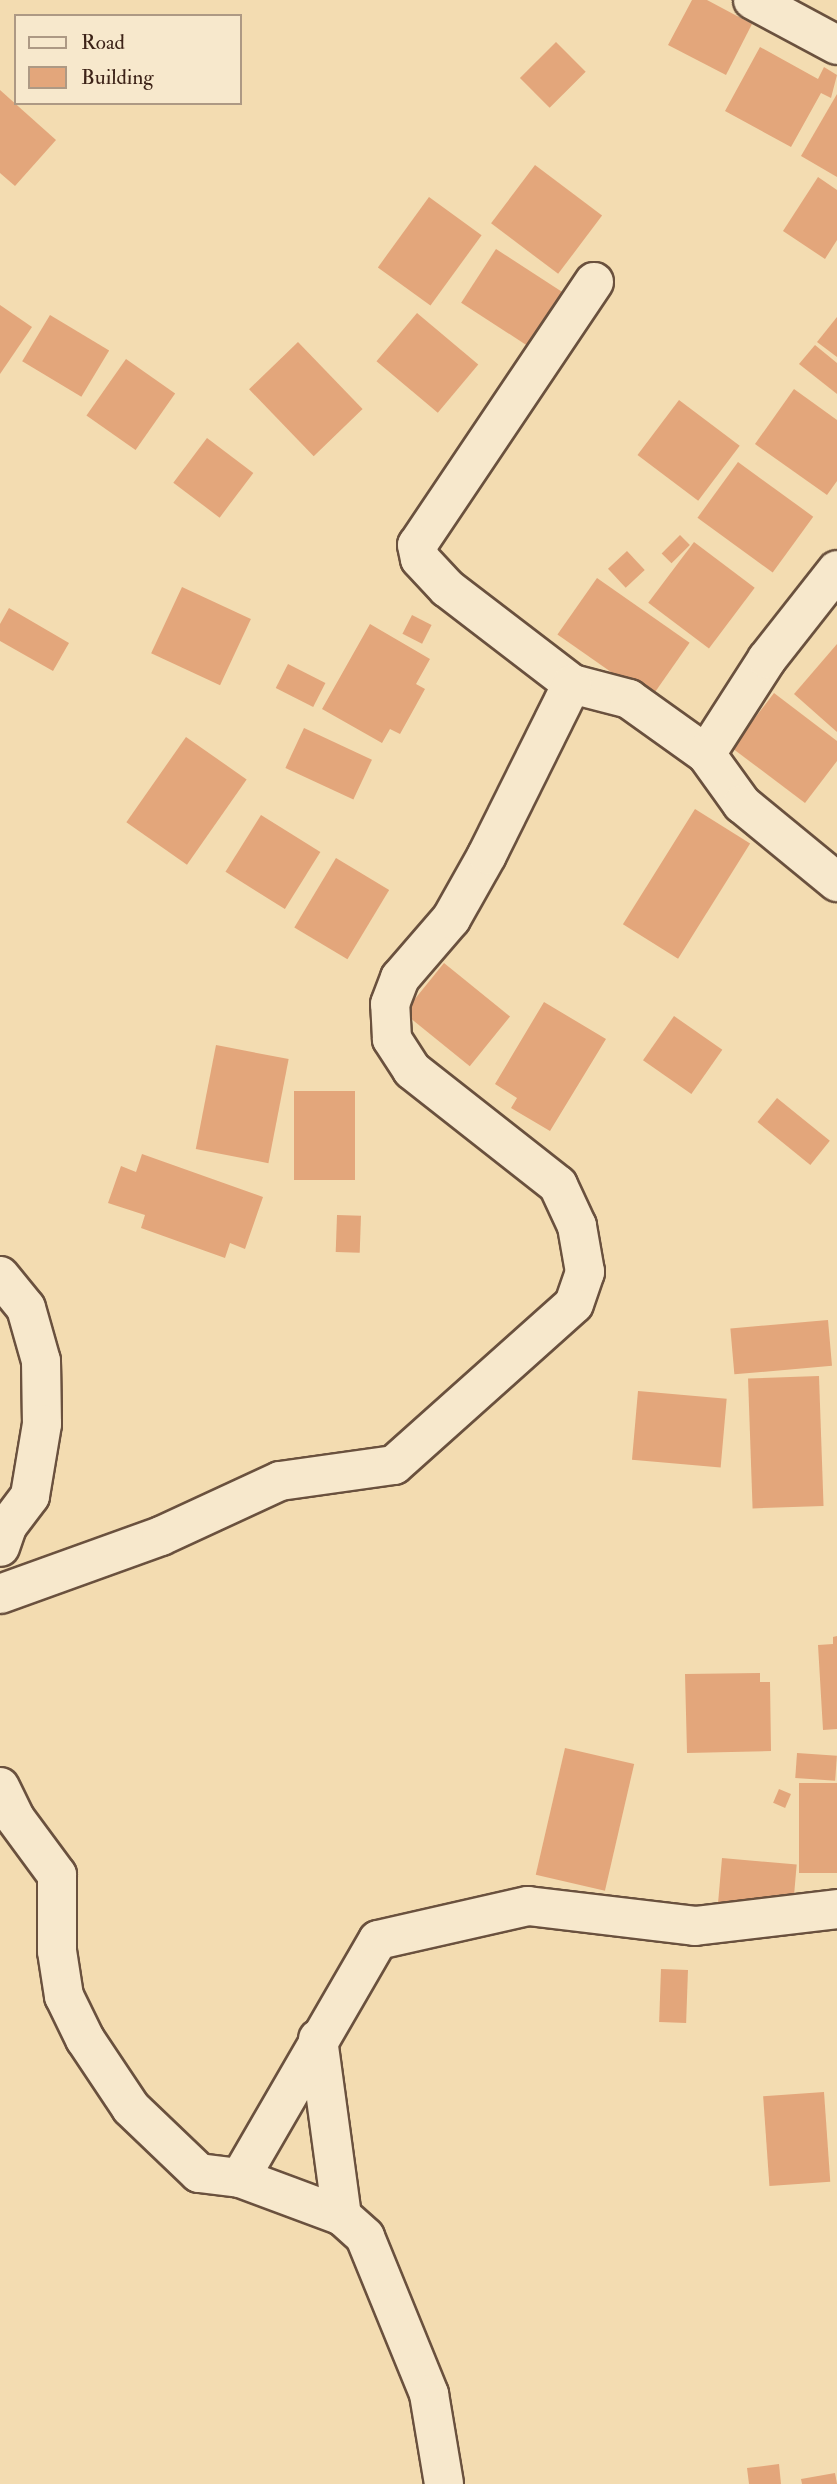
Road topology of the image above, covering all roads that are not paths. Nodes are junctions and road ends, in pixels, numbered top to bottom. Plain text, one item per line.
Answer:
1 (753, 0) edge
2 (837, 45) edge
3 (594, 282) dead end
4 (837, 570) edge
5 (572, 684) junction
6 (706, 754) junction
7 (837, 882) edge
8 (0, 1276) edge
9 (0, 1547) edge
10 (0, 1594) edge
11 (0, 1787) edge
12 (837, 1909) edge
13 (318, 2039) junction
14 (240, 2178) junction
15 (342, 2216) junction
16 (444, 2484) edge

1 - 2 street
3 - 5 street
4 - 6 street
5 - 6 street
5 - 10 street
6 - 7 street
8 - 9 street
11 - 14 street
12 - 13 street
13 - 14 street
13 - 15 street
14 - 15 street
15 - 16 street

